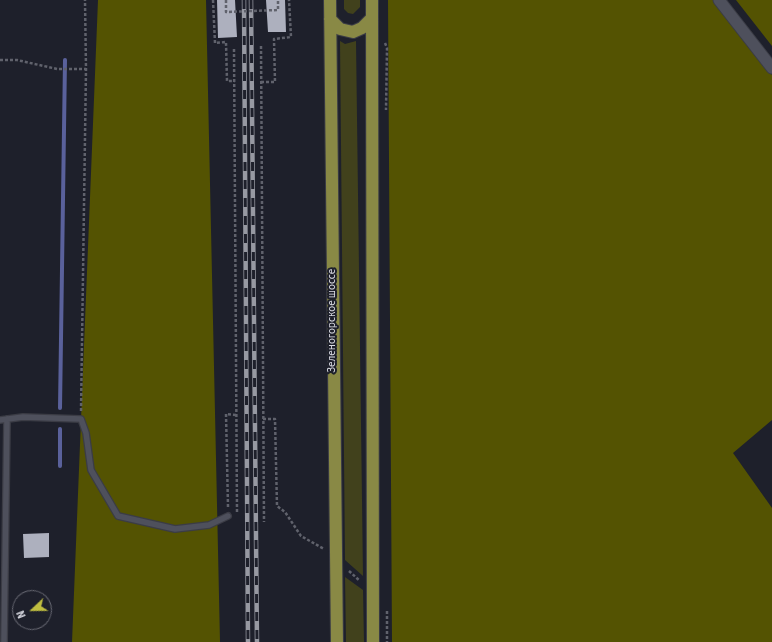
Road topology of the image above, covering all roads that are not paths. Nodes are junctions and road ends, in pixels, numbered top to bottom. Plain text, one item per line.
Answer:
1 (330, 0) edge
2 (372, 0) edge
3 (720, 0) edge
4 (372, 18) junction
5 (330, 19) junction
6 (772, 68) edge
7 (7, 419) junction
8 (0, 420) edge
9 (228, 516) road end
10 (4, 642) edge
11 (337, 642) edge
12 (373, 642) edge

1 - 5 main road, Зеленогорское шоссе
2 - 4 main road
3 - 6 street
4 - 5 main road
4 - 12 main road
5 - 11 main road, Зеленогорское шоссе
7 - 8 lane
7 - 9 lane
7 - 10 lane

